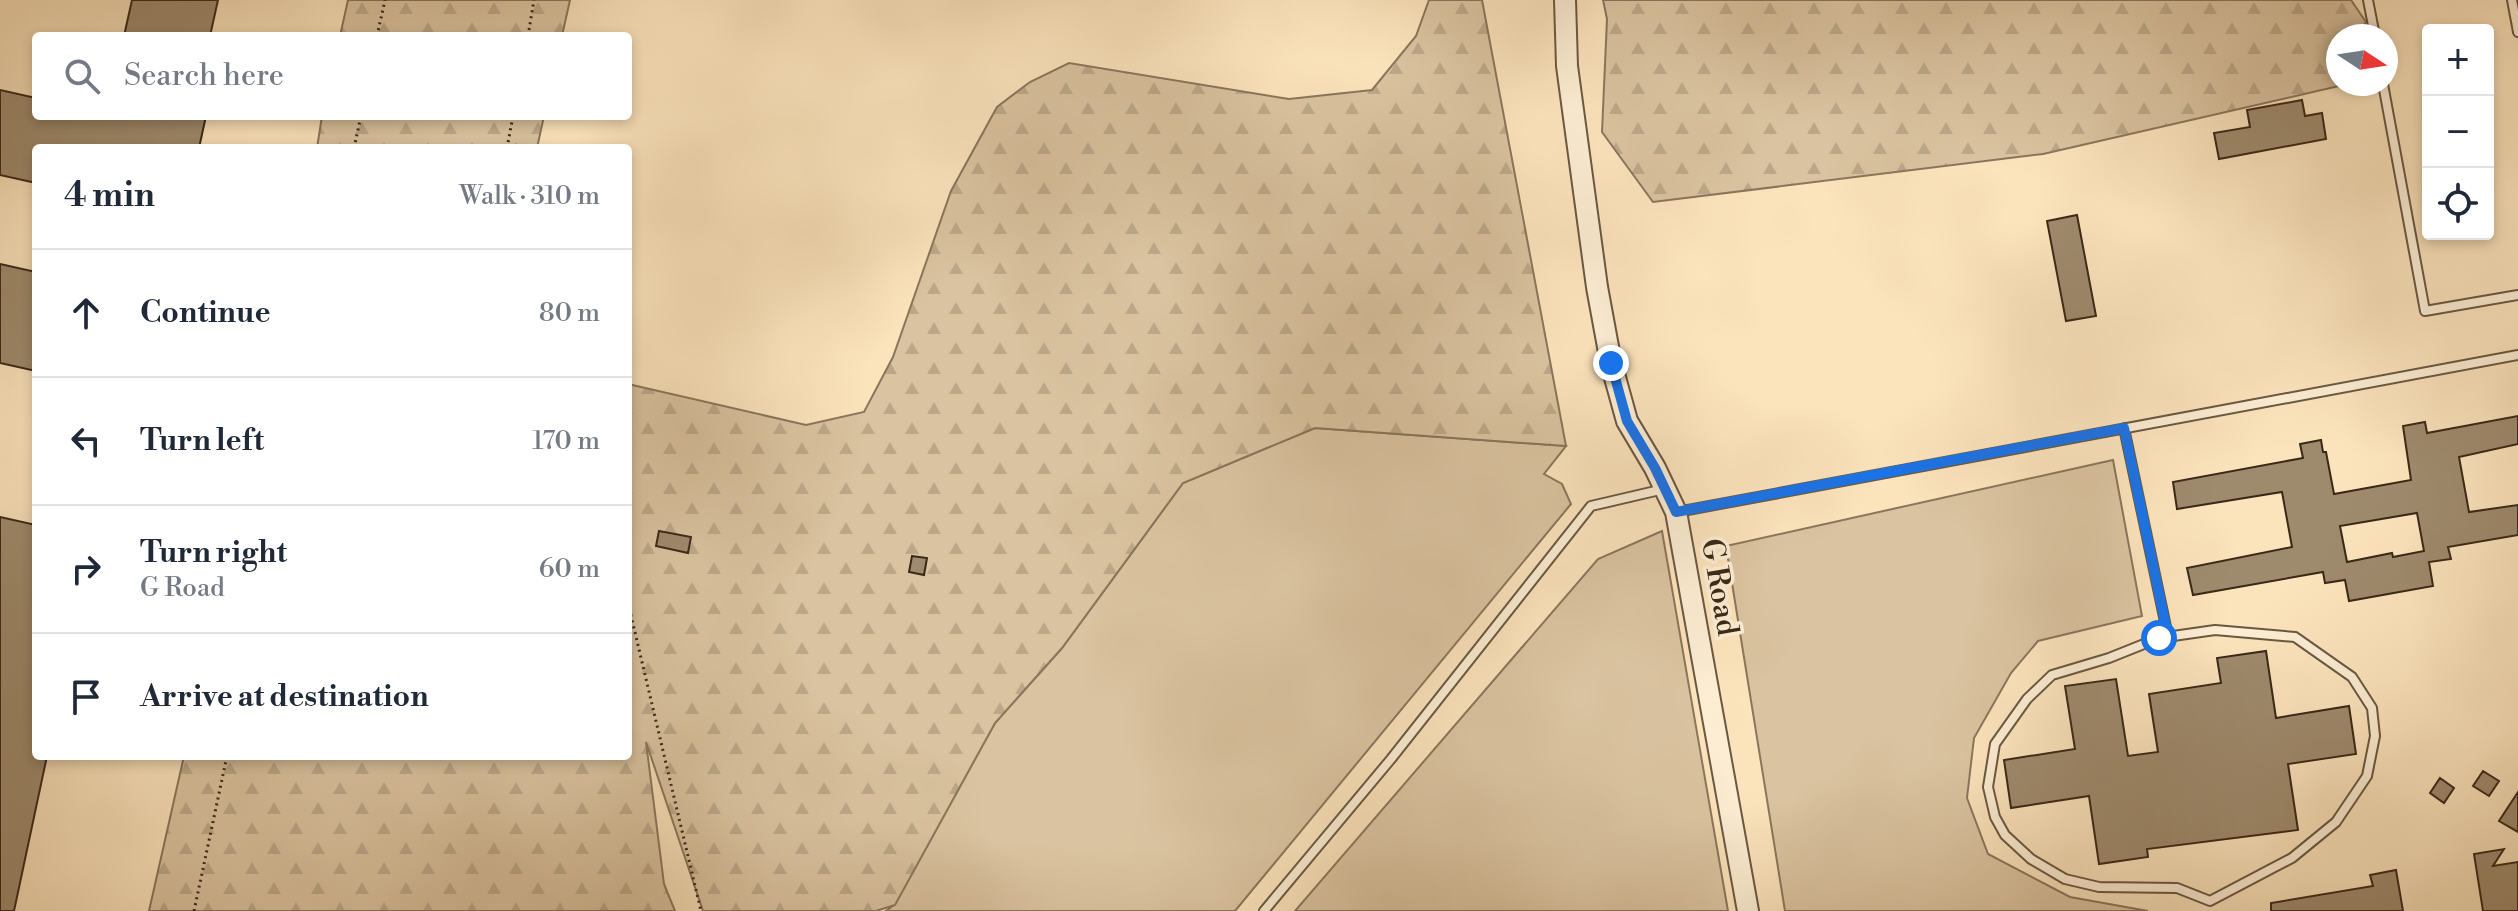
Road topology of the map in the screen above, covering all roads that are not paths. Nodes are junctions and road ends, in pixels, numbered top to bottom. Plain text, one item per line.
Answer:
1 (1565, 0) edge
2 (2368, 0) edge
3 (2512, 0) edge
4 (2373, 24) edge
5 (2518, 32) edge
6 (2385, 96) edge
7 (2518, 295) edge
8 (2518, 355) edge
9 (2124, 428) junction
10 (1665, 488) junction
11 (1676, 512) junction
12 (2168, 636) junction
13 (2210, 901) junction
14 (1264, 911) edge
15 (1748, 911) edge
16 (2212, 911) edge

1 - 10 street, G Road
2 - 4 lane
3 - 5 lane
6 - 7 lane
8 - 9 lane
9 - 11 lane
9 - 12 lane
10 - 11 street, G Road
10 - 14 lane
11 - 15 street, G Road
12 - 13 lane
12 - 13 lane
13 - 16 lane

